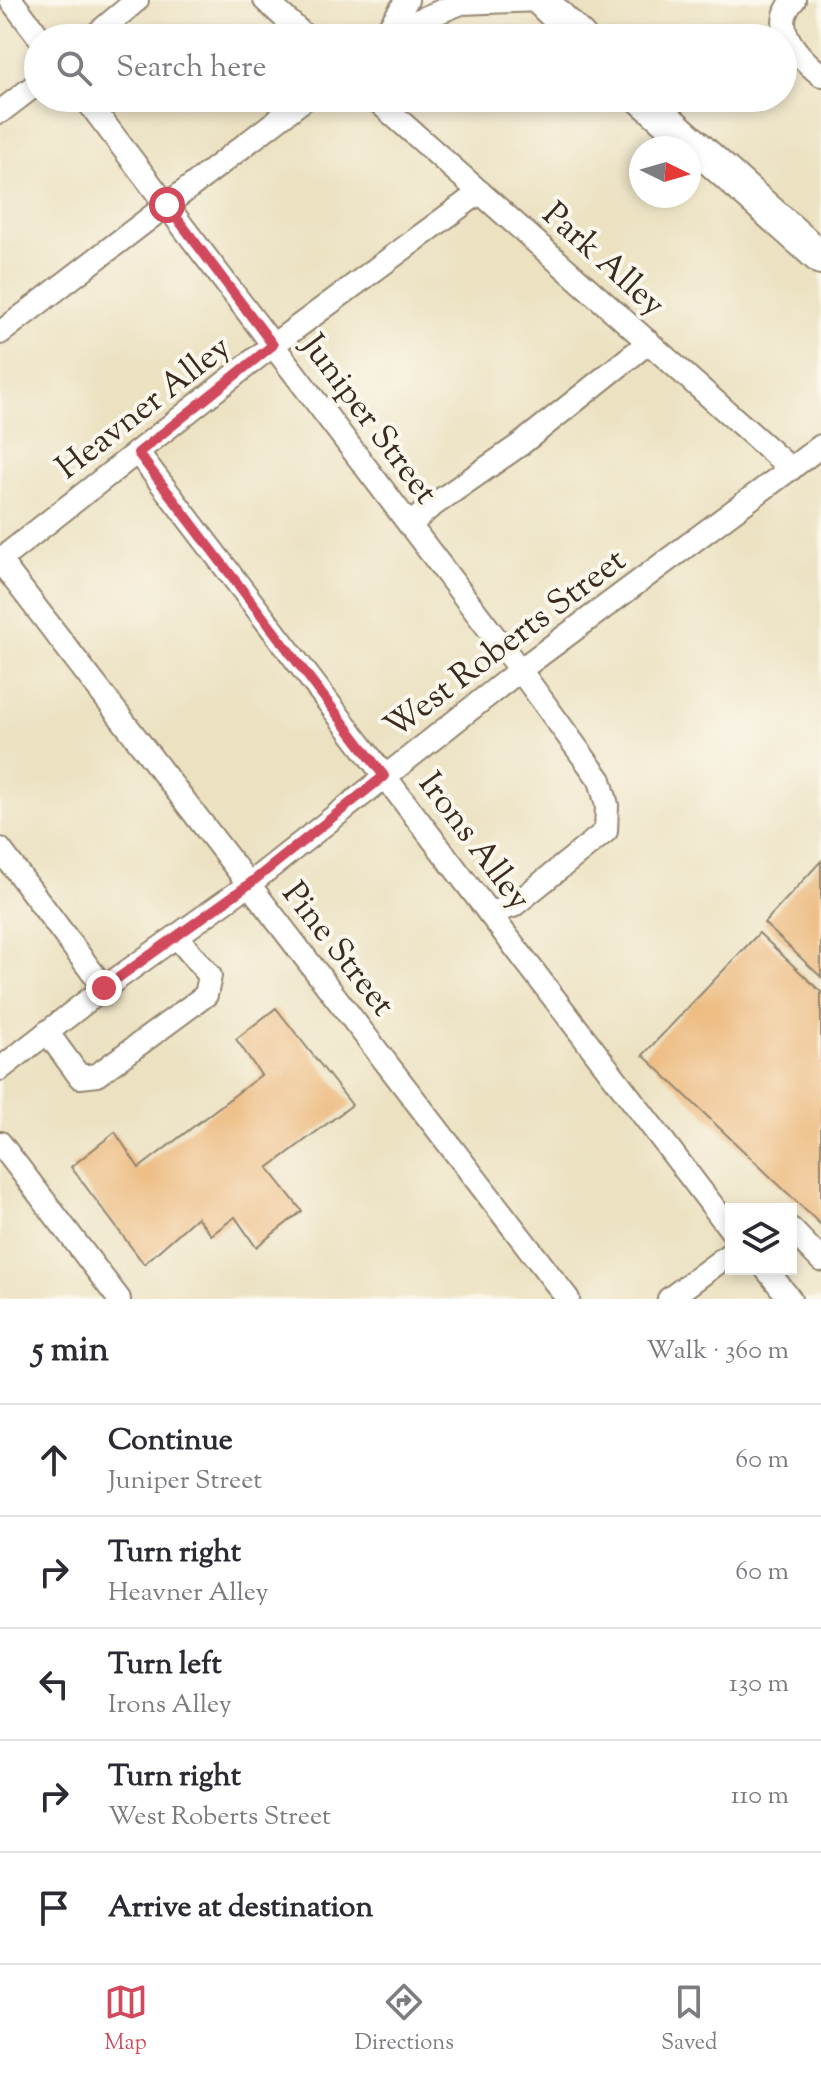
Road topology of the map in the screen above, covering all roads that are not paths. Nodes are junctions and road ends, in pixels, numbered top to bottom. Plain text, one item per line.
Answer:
1 (11, 0) edge
2 (137, 0) edge
3 (265, 0) edge
4 (407, 0) edge
5 (541, 0) edge
6 (794, 0) edge
7 (29, 24) edge
8 (109, 24) edge
9 (292, 24) edge
10 (390, 24) edge
11 (411, 24) edge
12 (566, 24) edge
13 (784, 24) edge
14 (797, 53) edge
15 (821, 75) edge
16 (24, 94) edge
17 (0, 112) edge
18 (96, 112) edge
19 (288, 112) edge
20 (390, 112) edge
21 (658, 112) edge
22 (480, 192) junction
23 (167, 205) junction
24 (821, 258) edge
25 (0, 333) edge
26 (649, 342) junction
27 (273, 345) junction
28 (821, 446) edge
29 (138, 453) junction
30 (791, 469) junction
31 (410, 525) junction
32 (0, 560) edge
33 (520, 670) junction
34 (384, 776) junction
35 (0, 849) edge
36 (248, 885) junction
37 (489, 913) junction
38 (177, 937) junction
39 (104, 988) junction
40 (47, 1032) junction
41 (0, 1069) edge
42 (0, 1143) edge
43 (725, 1222) edge
44 (797, 1235) edge
45 (725, 1257) edge
46 (821, 1260) edge
47 (771, 1275) edge
48 (119, 1299) edge
49 (568, 1299) edge
50 (669, 1299) edge
51 (790, 1299) edge

1 - 7 street
2 - 8 street
3 - 9 street
4 - 10 street
5 - 11 street
5 - 12 highway
6 - 13 street
14 - 15 street
16 - 17 street
18 - 23 street, Juniper Street
19 - 23 street
20 - 22 street, Park Alley
21 - 24 highway
22 - 26 street, Park Alley
22 - 27 street, Heavner Alley
23 - 25 street
23 - 27 street, Juniper Street
26 - 30 street, Park Alley
26 - 31 street
27 - 29 street, Heavner Alley
27 - 31 street, Juniper Street
28 - 30 street, West Roberts Street
29 - 32 street, Heavner Alley
29 - 34 street, Irons Alley
30 - 33 street, West Roberts Street
31 - 33 street, Juniper Street
32 - 36 street, Pine Street
33 - 34 street, West Roberts Street
33 - 37 street, Juniper Street
34 - 36 street, West Roberts Street
34 - 37 street, Irons Alley
35 - 39 street
36 - 38 street, West Roberts Street
36 - 49 street, Pine Street
37 - 43 street, Irons Alley
38 - 39 street, West Roberts Street
38 - 40 street
39 - 40 street, West Roberts Street
40 - 41 street, West Roberts Street
42 - 48 street
44 - 46 street
45 - 50 street
47 - 51 street

